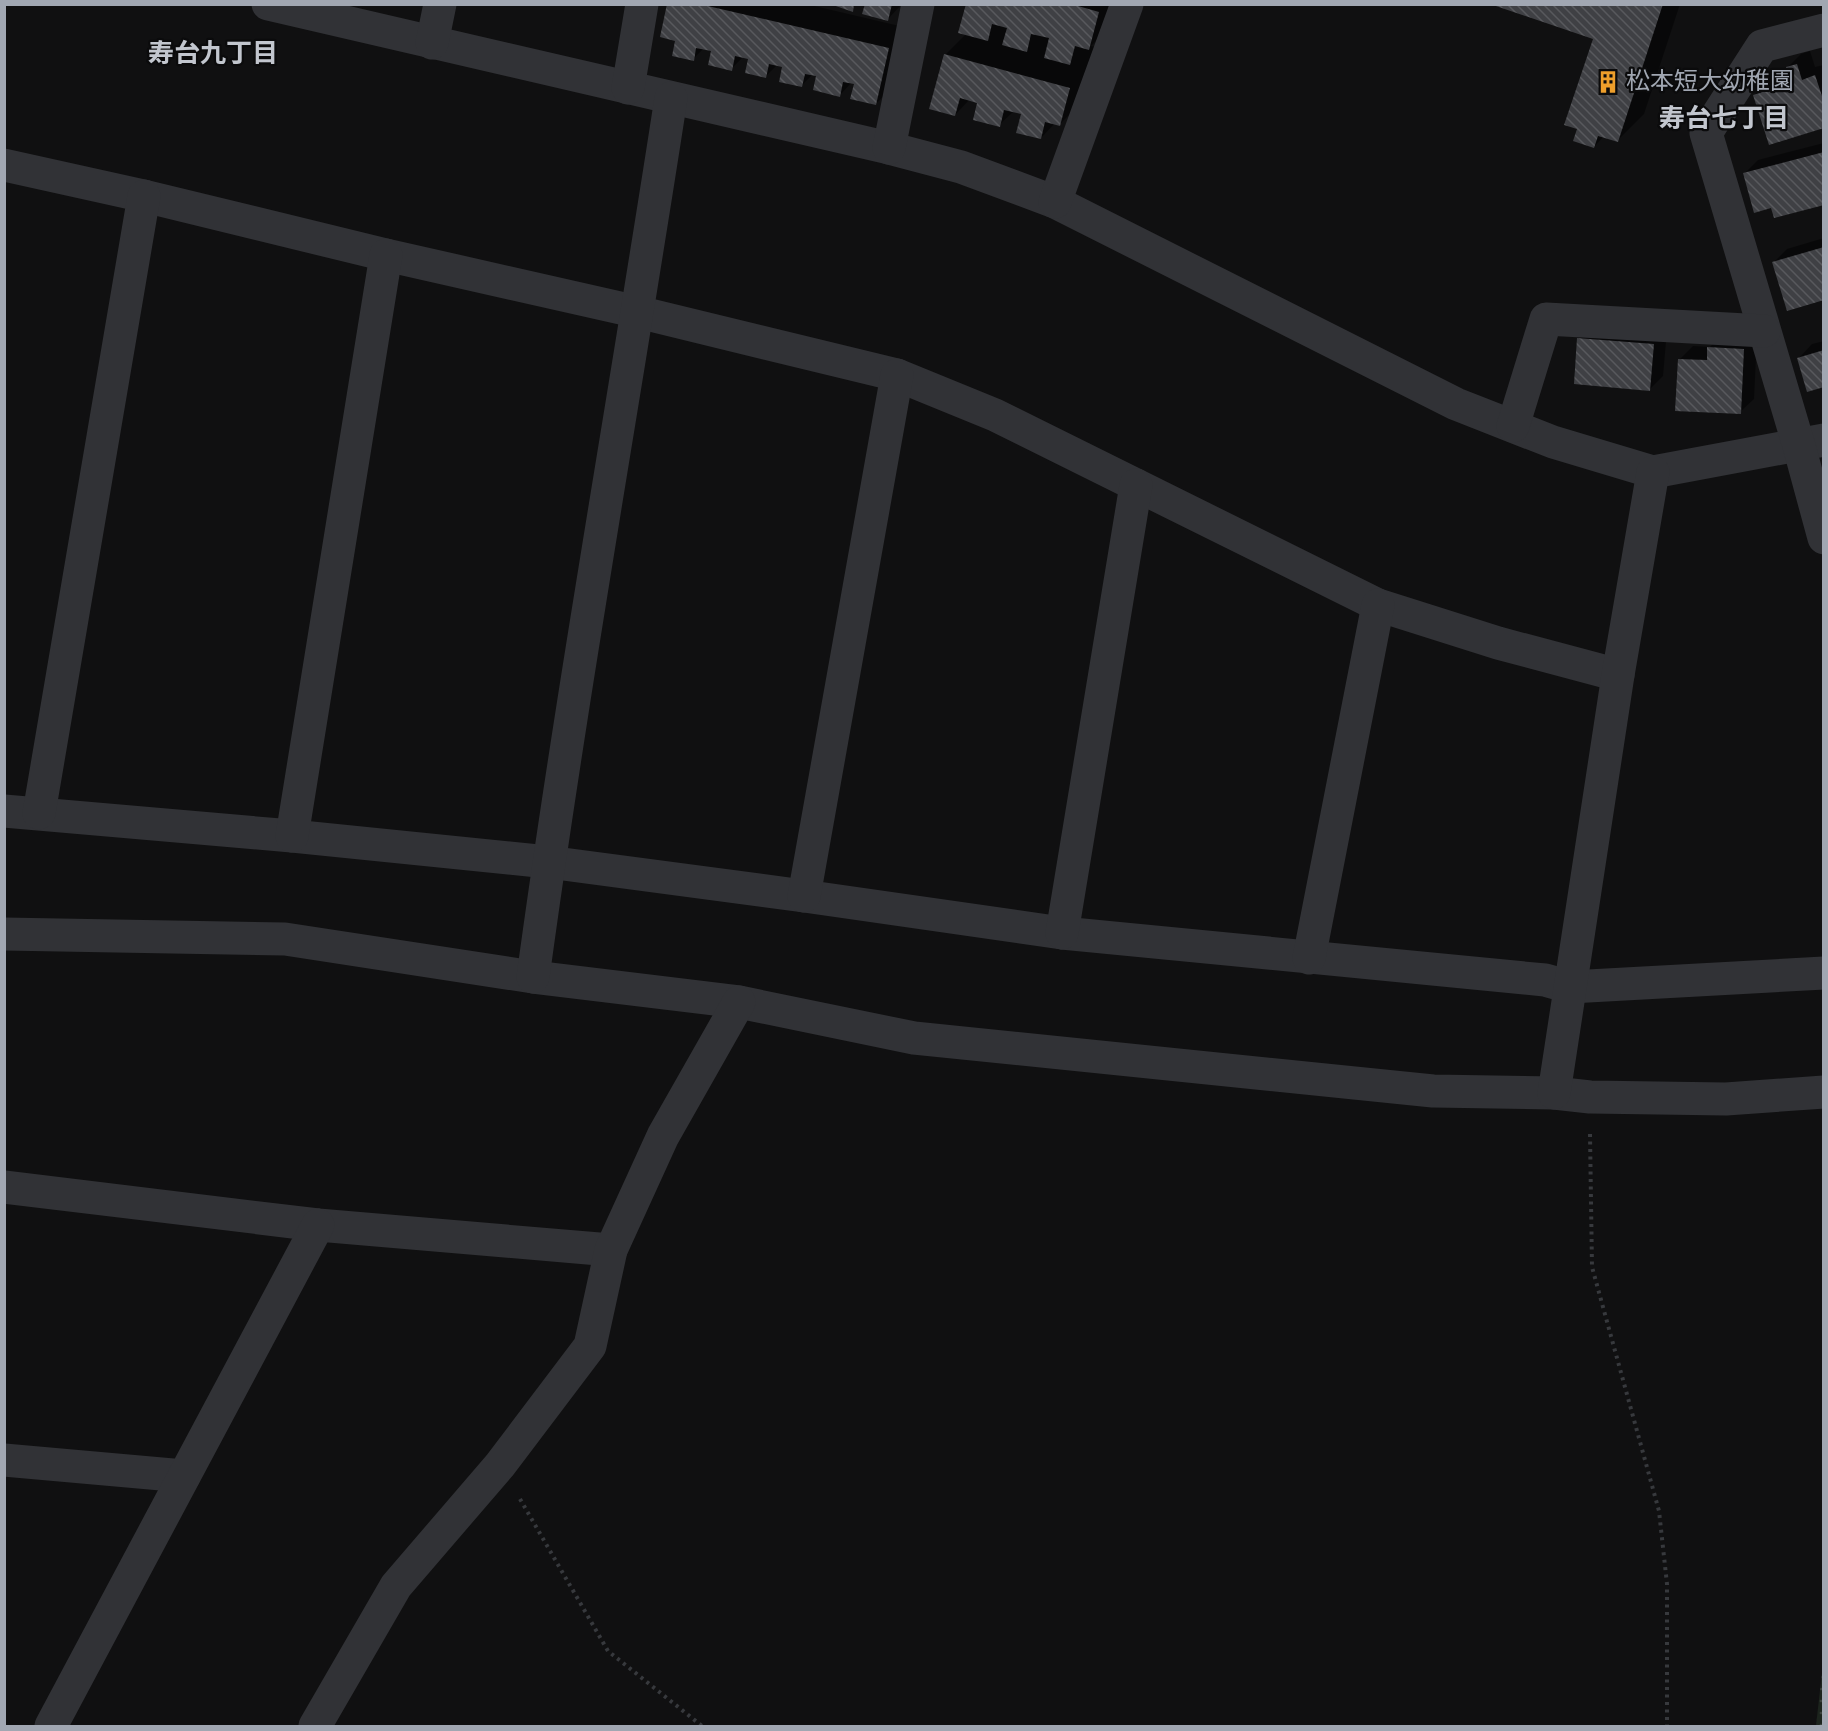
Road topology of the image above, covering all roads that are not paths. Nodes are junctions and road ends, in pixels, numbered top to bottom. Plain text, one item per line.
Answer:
1 (268, 4) edge
2 (440, 4) edge
3 (642, 4) edge
4 (918, 4) edge
5 (1127, 4) edge
6 (1824, 30) edge
7 (432, 43) junction
8 (628, 88) junction
9 (671, 98) junction
10 (889, 148) junction
11 (4, 165) edge
12 (144, 196) junction
13 (1055, 202) junction
14 (386, 255) junction
15 (639, 312) junction
16 (1764, 331) junction
17 (897, 375) junction
18 (1513, 426) junction
19 (1811, 443) edge
20 (1653, 472) junction
21 (1136, 485) junction
22 (1824, 538) edge
23 (1378, 604) junction
24 (1618, 675) junction
25 (4, 811) edge
26 (39, 813) junction
27 (292, 836) junction
28 (548, 862) junction
29 (804, 896) junction
30 (1062, 933) junction
31 (4, 934) edge
32 (1309, 958) junction
33 (1824, 973) edge
34 (533, 977) junction
35 (1570, 987) junction
36 (739, 1002) junction
37 (1824, 1092) edge
38 (1554, 1094) junction
39 (4, 1187) edge
40 (318, 1225) junction
41 (610, 1250) junction
42 (4, 1460) edge
43 (184, 1476) junction
44 (51, 1726) edge
45 (315, 1726) edge

1 - 7 street
2 - 7 street
3 - 8 street
4 - 10 street
5 - 13 street
6 - 16 street
7 - 8 street
8 - 9 street
9 - 10 street
9 - 15 street
10 - 13 street
11 - 12 street
12 - 14 street
12 - 26 street
13 - 18 street
14 - 15 street
14 - 27 street
15 - 17 street
15 - 28 street
16 - 18 street
16 - 19 street
17 - 21 street
17 - 29 street
18 - 20 street
19 - 20 street
19 - 22 street
20 - 24 street
21 - 23 street
21 - 30 street
23 - 24 street
23 - 32 street
24 - 35 street
25 - 26 street
26 - 27 street
27 - 28 street
28 - 29 street
28 - 34 street
29 - 30 street
30 - 32 street
31 - 34 street
32 - 35 street
33 - 35 street
34 - 36 street
35 - 38 street
36 - 38 street
36 - 41 street
37 - 38 street
39 - 40 street
40 - 41 street
40 - 43 street
41 - 45 street
42 - 43 street
43 - 44 street

